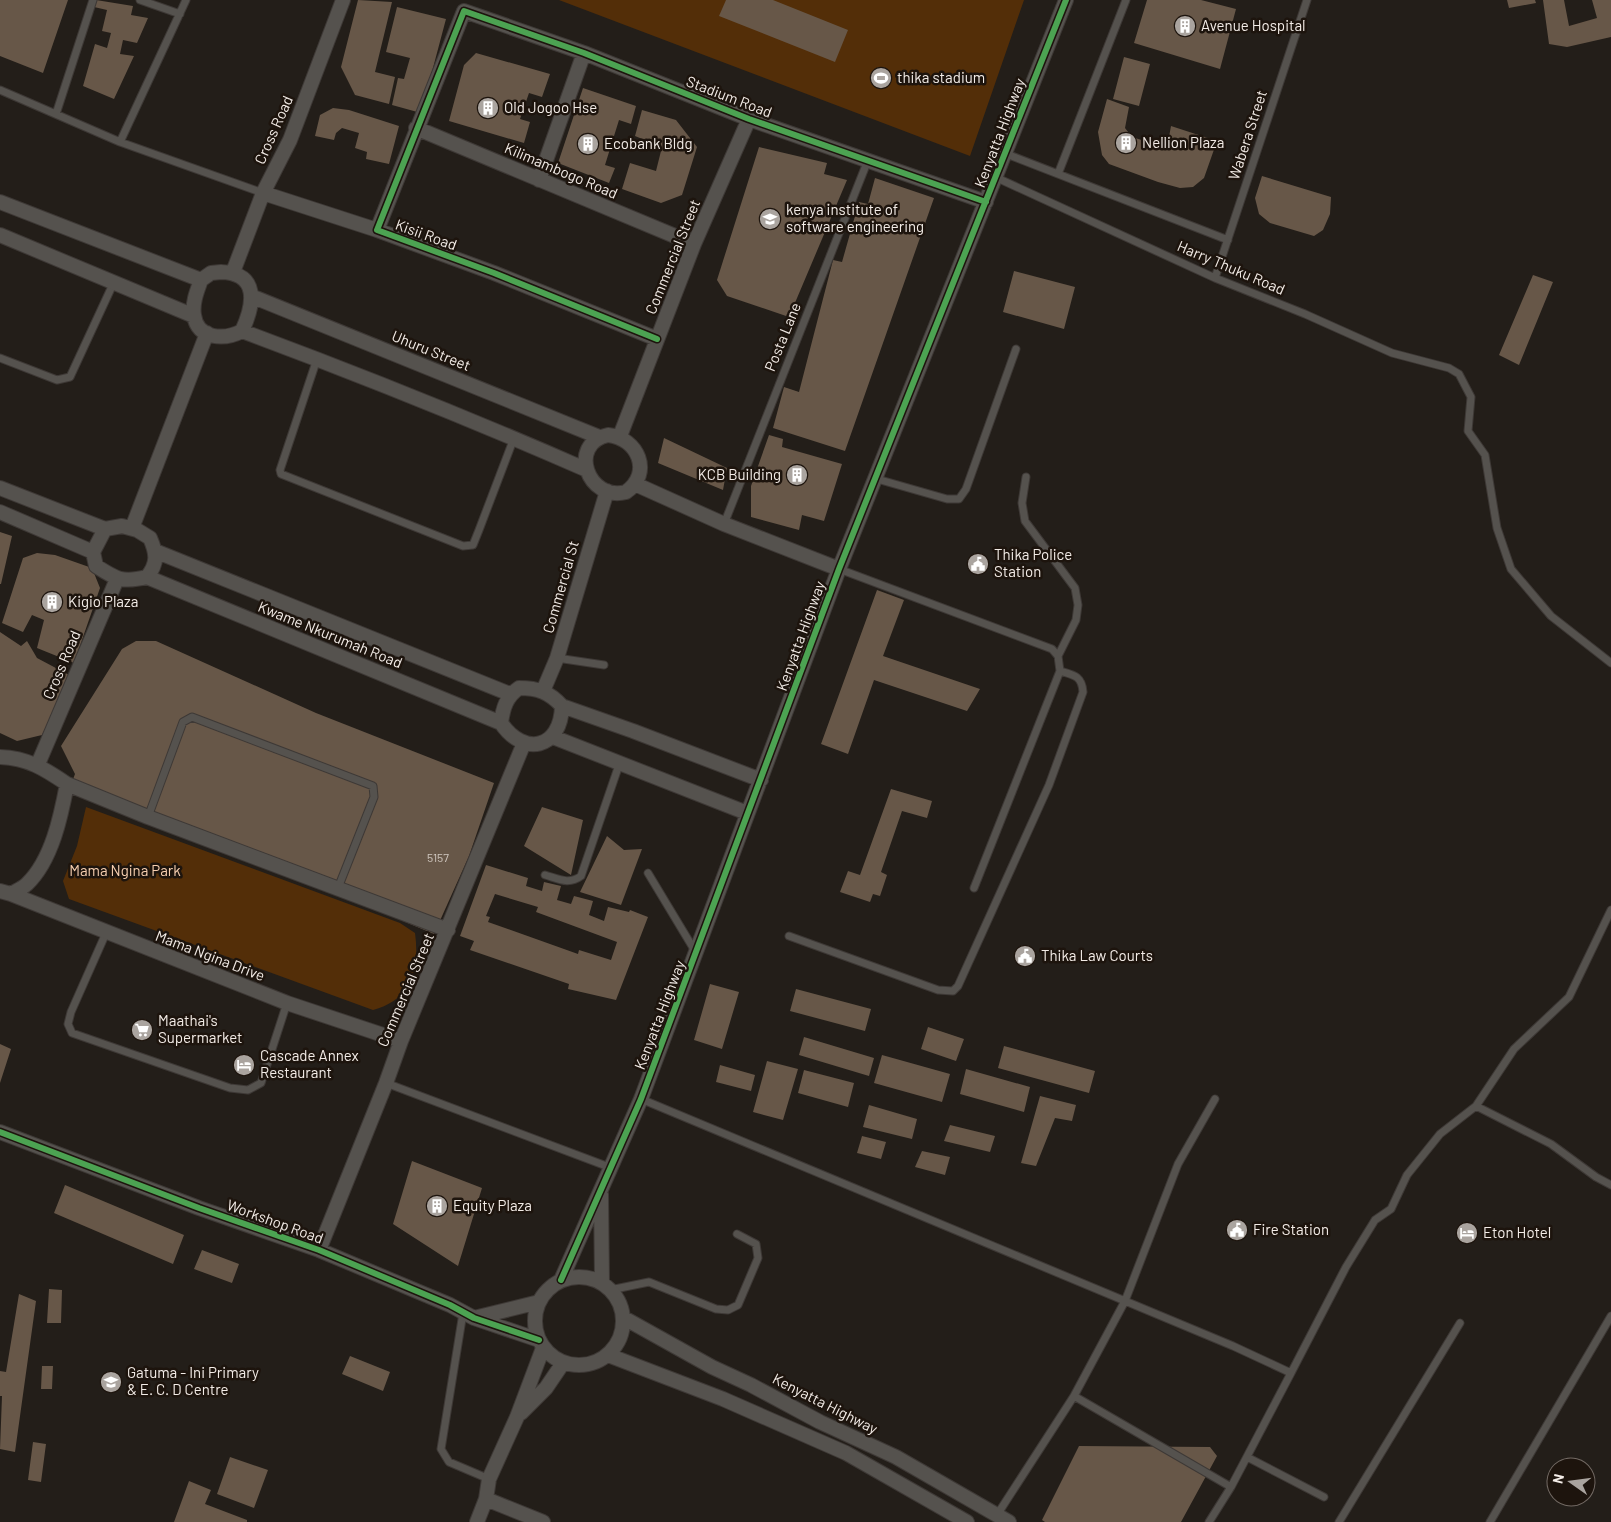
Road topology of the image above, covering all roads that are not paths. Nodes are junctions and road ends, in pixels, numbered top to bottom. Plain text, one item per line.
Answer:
1 (93, 0) edge
2 (140, 0) edge
3 (186, 0) edge
4 (343, 0) edge
5 (1066, 0) edge
6 (1126, 0) edge
7 (1307, 0) edge
8 (464, 11) joint
9 (180, 14) junction
10 (584, 53) junction
11 (0, 90) edge
12 (56, 114) junction
13 (749, 119) junction
14 (416, 128) junction
15 (120, 142) junction
16 (1004, 153) junction
17 (868, 160) junction
18 (1058, 174) junction
19 (995, 177) junction
20 (539, 180) junction
21 (263, 193) junction
22 (0, 202) edge
23 (986, 202) junction
24 (377, 230) junction
25 (0, 235) edge
26 (1228, 240) junction
27 (694, 244) junction
28 (233, 272) junction
29 (1215, 278) junction
30 (201, 280) junction
31 (114, 282) junction
32 (251, 296) junction
33 (194, 316) junction
34 (242, 331) junction
35 (207, 333) junction
36 (657, 340) junction
37 (1016, 349) dead end
38 (0, 358) edge
39 (317, 359) junction
40 (620, 436) junction
41 (599, 437) junction
42 (514, 438) junction
43 (587, 470) junction
44 (1026, 477) dead end
45 (877, 479) junction
46 (635, 484) junction
47 (0, 488) edge
48 (607, 491) junction
49 (0, 512) edge
50 (724, 524) junction
51 (132, 528) junction
52 (105, 529) junction
53 (155, 551) junction
54 (93, 552) junction
55 (839, 569) junction
56 (146, 577) junction
57 (116, 579) junction
58 (1058, 656) junction
59 (557, 658) junction
60 (1611, 663) edge
61 (604, 665) dead end
62 (1060, 670) junction
63 (543, 691) junction
64 (510, 694) junction
65 (562, 706) junction
66 (501, 723) junction
67 (553, 738) junction
68 (524, 743) junction
69 (0, 757) edge
70 (620, 762) junction
71 (38, 764) junction
72 (761, 780) junction
73 (67, 784) junction
74 (747, 813) junction
75 (148, 817) junction
76 (648, 873) dead end
77 (545, 875) dead end
78 (338, 888) junction
79 (974, 888) dead end
80 (5, 893) edge
81 (1611, 910) edge
82 (448, 930) junction
83 (106, 933) junction
84 (789, 936) dead end
85 (697, 954) junction
86 (287, 1003) junction
87 (401, 1041) junction
88 (386, 1083) junction
89 (641, 1099) junction
90 (1215, 1099) dead end
91 (1476, 1106) junction
92 (0, 1132) edge
93 (609, 1167) junction
94 (1611, 1185) edge
95 (600, 1189) junction
96 (736, 1234) dead end
97 (318, 1250) junction
98 (561, 1280) junction
99 (606, 1286) junction
100 (1125, 1301) junction
101 (539, 1302) junction
102 (468, 1315) junction
103 (1611, 1316) edge
104 (624, 1318) junction
105 (1460, 1324) dead end
106 (541, 1344) junction
107 (608, 1355) junction
108 (563, 1363) junction
109 (1291, 1373) junction
110 (1074, 1396) junction
111 (517, 1417) junction
112 (1247, 1457) junction
113 (489, 1479) junction
114 (1231, 1487) junction
115 (1324, 1496) dead end
116 (486, 1499) junction
117 (1003, 1519) edge
118 (477, 1522) edge
119 (543, 1522) edge
120 (966, 1522) edge
121 (1209, 1522) edge
122 (1339, 1522) edge
123 (1490, 1522) edge

1 - 12 lane
2 - 9 lane
3 - 9 lane
4 - 21 street, Cross Road
5 - 16 street, Kenyatta Highway
6 - 18 lane
7 - 26 lane, Wabera Street
8 - 10 street, Stadium Road
8 - 14 street, Kisii Road
9 - 15 lane
10 - 13 street, Stadium Road
10 - 20 street
11 - 12 lane
12 - 15 lane
13 - 17 street, Stadium Road
13 - 27 street, Commercial Street
14 - 20 street, Kilimambogo Road
14 - 24 street, Kisii Road
15 - 21 lane
16 - 18 lane
16 - 19 street, Kenyatta Highway
17 - 23 street, Stadium Road
17 - 50 lane, Posta Lane
18 - 26 lane
19 - 23 street, Kenyatta Highway
19 - 29 lane, Harry Thuku Road
20 - 27 street, Kilimambogo Road
21 - 24 street
21 - 28 street, Cross Road
22 - 30 street
23 - 45 street, Kenyatta Highway
24 - 36 street, Kisii Road
25 - 31 street
26 - 29 lane, Wabera Street
27 - 36 street, Commercial Street
28 - 30 street
28 - 32 street
29 - 60 lane, Harry Thuku Road
30 - 33 street
31 - 33 street
31 - 38 lane
32 - 34 street
32 - 41 street, Uhuru Street
33 - 35 street
34 - 35 street
34 - 39 street
35 - 51 street
36 - 40 street, Commercial Street
37 - 45 lane
39 - 42 street
39 - 42 lane
40 - 41 street
40 - 46 street
41 - 43 street
42 - 43 street
43 - 48 street
44 - 58 lane
45 - 55 street, Kenyatta Highway
46 - 48 street
46 - 50 street
47 - 52 street
48 - 59 street, Commercial St
49 - 54 street
50 - 55 street
51 - 52 street
51 - 53 street
52 - 54 street
53 - 56 street
53 - 64 street, Kwame Nkurumah Road
54 - 57 street
55 - 58 lane
55 - 72 street, Kenyatta Highway
56 - 57 street
56 - 66 street, Kwame Nkurumah Road
57 - 71 street, Cross Road
58 - 62 lane
59 - 61 lane
59 - 63 street, Commercial St
62 - 79 lane
62 - 84 lane
63 - 64 street
63 - 65 street
64 - 66 street
65 - 67 street
65 - 72 street
66 - 68 street
67 - 68 street
67 - 70 street
68 - 82 street, Commercial Street
69 - 71 street
70 - 74 street
70 - 77 lane
71 - 73 street
72 - 74 street, Kenyatta Highway
73 - 75 street
73 - 80 street
74 - 85 street, Kenyatta Highway
75 - 78 street
75 - 78 lane
76 - 85 lane
78 - 82 street
80 - 83 street, Mama Ngina Drive
81 - 91 lane
82 - 87 street, Commercial Street
83 - 86 street, Mama Ngina Drive
83 - 86 lane
85 - 89 street, Kenyatta Highway
86 - 87 street, Mama Ngina Drive
87 - 88 street, Commercial Street
88 - 93 lane
88 - 97 street, Commercial Street
89 - 93 street, Kenyatta Highway
89 - 100 lane
90 - 100 lane
91 - 94 lane
91 - 109 lane
92 - 97 street, Workshop Road
93 - 95 street, Kenyatta Highway
95 - 98 street, Kenyatta Highway
95 - 99 street, Kenyatta Highway
96 - 99 lane
97 - 102 street, Workshop Road
98 - 99 street
98 - 101 street
99 - 104 street
100 - 109 lane
100 - 110 lane
101 - 102 street
101 - 106 street
102 - 106 street, Workshop Road
102 - 113 lane
103 - 123 lane
104 - 107 street
104 - 117 street, Kenyatta Highway
105 - 122 lane
106 - 108 street
106 - 111 street
107 - 108 street
107 - 120 street
108 - 111 street
109 - 112 lane
110 - 114 lane
110 - 117 lane
111 - 113 street
112 - 114 lane
112 - 115 lane
113 - 116 street
114 - 121 lane
116 - 118 street
116 - 119 street

